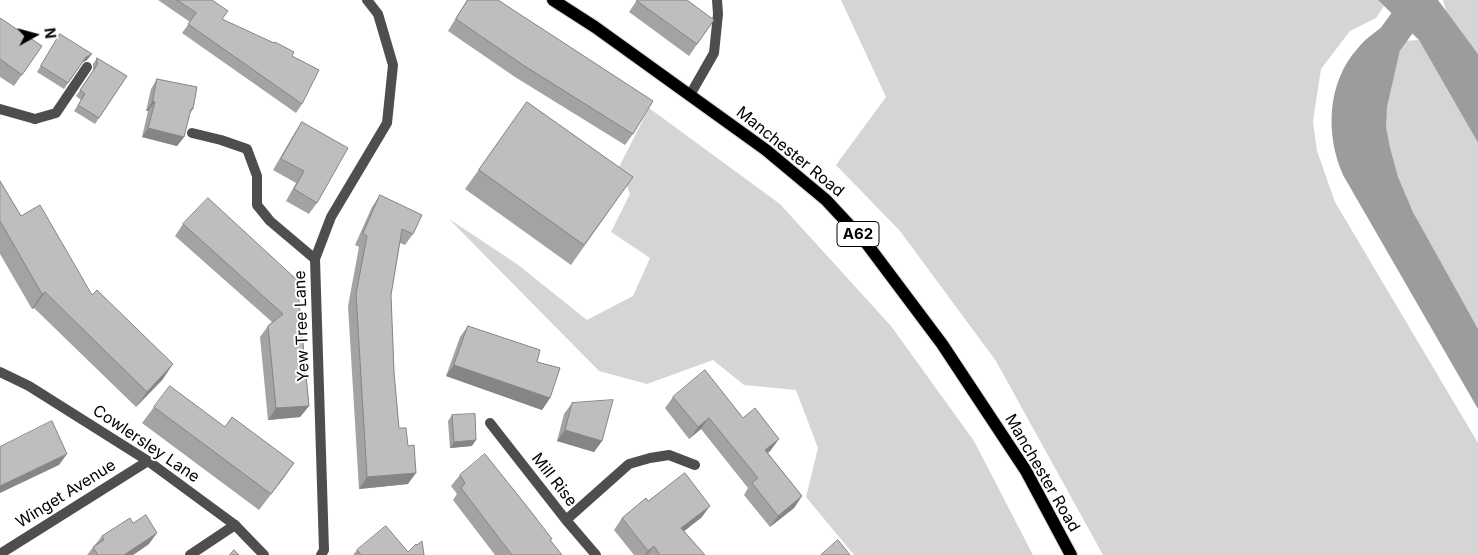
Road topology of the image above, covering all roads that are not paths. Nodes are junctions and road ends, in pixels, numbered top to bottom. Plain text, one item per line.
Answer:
1 (367, 0) edge
2 (553, 0) edge
3 (717, 0) edge
4 (87, 67) dead end
5 (690, 95) junction
6 (0, 109) edge
7 (192, 133) dead end
8 (315, 259) junction
9 (0, 372) edge
10 (490, 423) dead end
11 (148, 461) junction
12 (694, 465) dead end
13 (566, 520) junction
14 (235, 524) junction
15 (0, 554) edge
16 (190, 555) edge
17 (264, 555) edge
18 (321, 555) edge
19 (596, 555) edge
20 (1071, 555) edge

1 - 8 street, Yew Tree Lane
2 - 5 main road, Manchester Road / A62
3 - 5 street
4 - 6 street
5 - 20 main road, Manchester Road / A62
7 - 8 street
8 - 18 street, Yew Tree Lane
9 - 11 street, Cowlersley Lane
10 - 13 street, Mill Rise
11 - 14 street, Cowlersley Lane
11 - 15 street, Winget Avenue
12 - 13 street
13 - 19 street, Mill Rise
14 - 16 street
14 - 17 street, Cowlersley Lane

